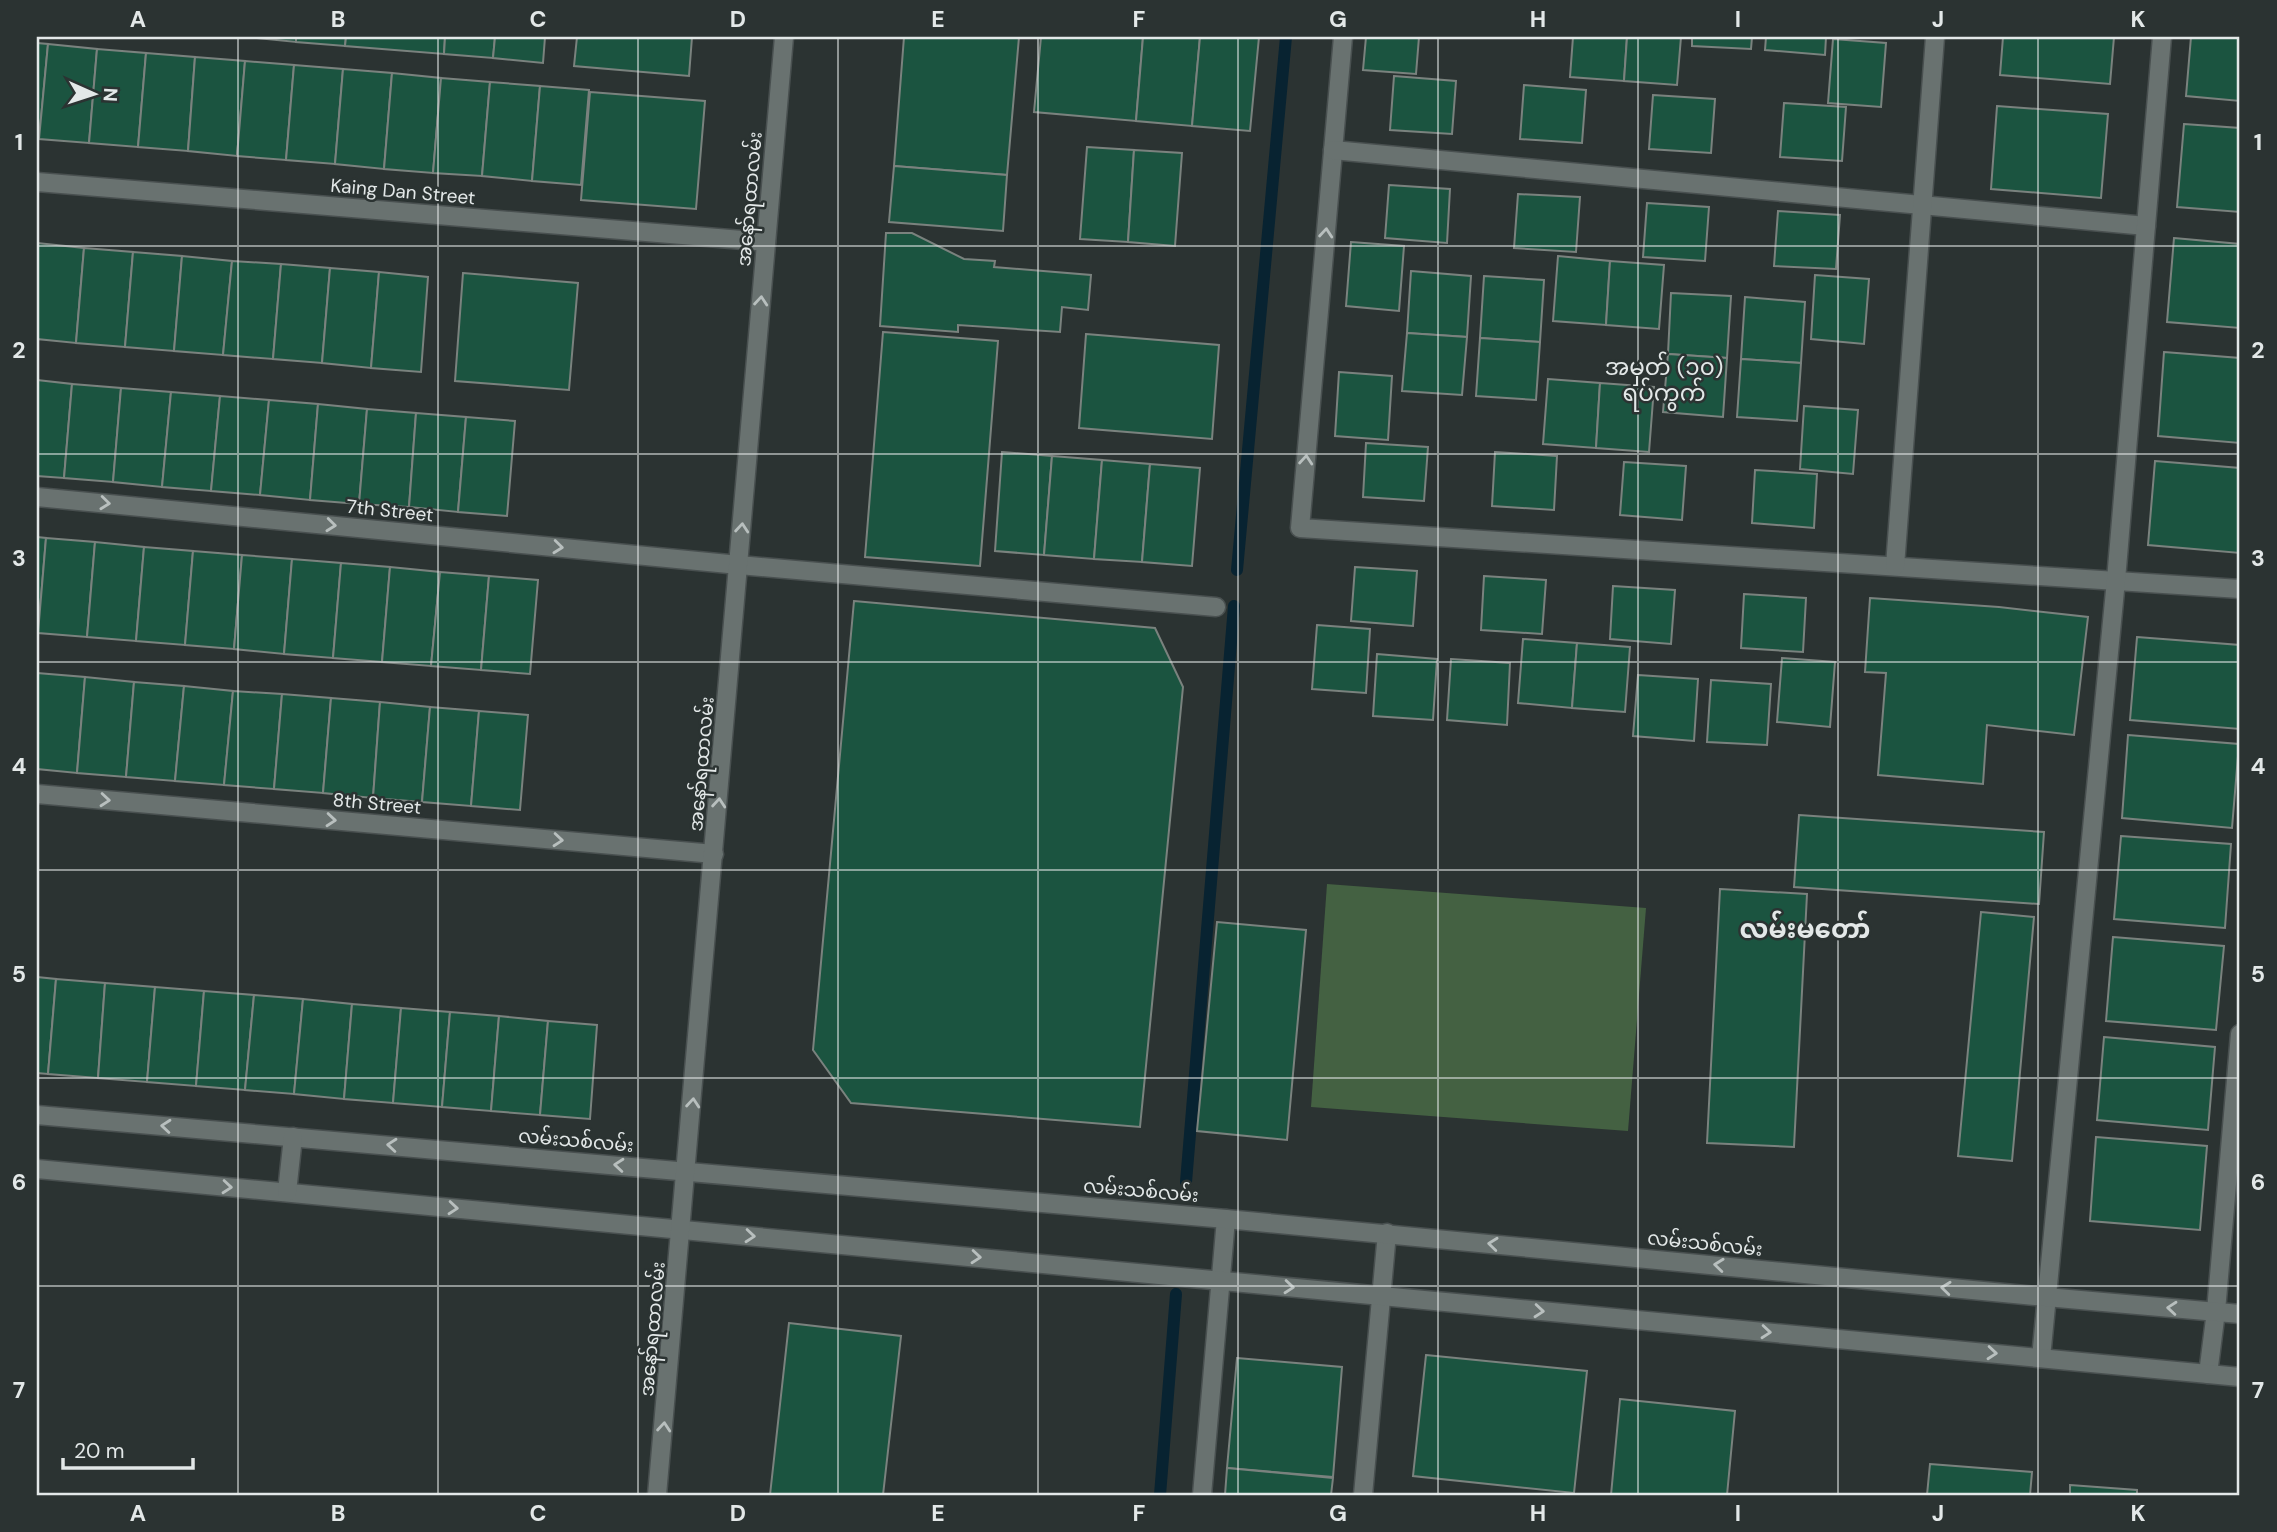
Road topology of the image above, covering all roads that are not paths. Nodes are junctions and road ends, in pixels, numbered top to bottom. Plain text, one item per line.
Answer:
1 (784, 37) edge
2 (1343, 37) edge
3 (1936, 37) edge
4 (2162, 37) edge
5 (1333, 150) junction
6 (37, 182) edge
7 (1921, 205) junction
8 (2146, 226) junction
9 (766, 242) junction
10 (37, 497) edge
11 (739, 565) junction
12 (1895, 566) junction
13 (2116, 580) junction
14 (2240, 589) edge
15 (1216, 607) dead end
16 (37, 794) edge
17 (714, 853) junction
18 (2240, 1034) edge
19 (37, 1115) edge
20 (293, 1137) junction
21 (37, 1169) edge
22 (687, 1171) junction
23 (287, 1192) junction
24 (1226, 1219) junction
25 (682, 1229) junction
26 (1387, 1233) junction
27 (1221, 1280) junction
28 (1380, 1296) junction
29 (2046, 1297) junction
30 (2216, 1311) junction
31 (2240, 1314) edge
32 (2041, 1358) junction
33 (2208, 1374) junction
34 (2240, 1377) edge
35 (657, 1495) edge
36 (1202, 1495) edge
37 (1363, 1495) edge

1 - 9 street, အနော်ရထာလမ်း
2 - 5 street
3 - 7 street
4 - 8 street
5 - 7 street
12 -> 5 street
6 - 9 street, Kaing Dan Street
7 - 8 street
7 - 12 street
8 - 13 street
11 -> 9 street, အနော်ရထာလမ်း
10 -> 11 street, 7th Street
11 - 15 street, 7th Street
17 -> 11 street, အနော်ရထာလမ်း
12 - 13 street
13 - 14 street
13 - 29 street
16 -> 17 street, 8th Street
22 -> 17 street, အနော်ရထာလမ်း
18 - 30 street
20 -> 19 street, လမ်းသစ်လမ်း
22 -> 20 street, လမ်းသစ်လမ်း
20 - 23 street
21 -> 23 street
22 - 24 street, လမ်းသစ်လမ်း
22 - 25 street, အနော်ရထာလမ်း
23 -> 25 street
24 - 26 street, လမ်းသစ်လမ်း
24 - 27 street
25 -> 27 street
35 -> 25 street, အနော်ရထာလမ်း
26 - 28 street
29 -> 26 street, လမ်းသစ်လမ်း
27 -> 28 street
27 - 36 street
28 -> 32 street
28 - 37 street
30 -> 29 street, လမ်းသစ်လမ်း
29 - 32 street
30 - 31 street, လမ်းသစ်လမ်း
30 - 33 street
32 - 33 street
33 - 34 street

